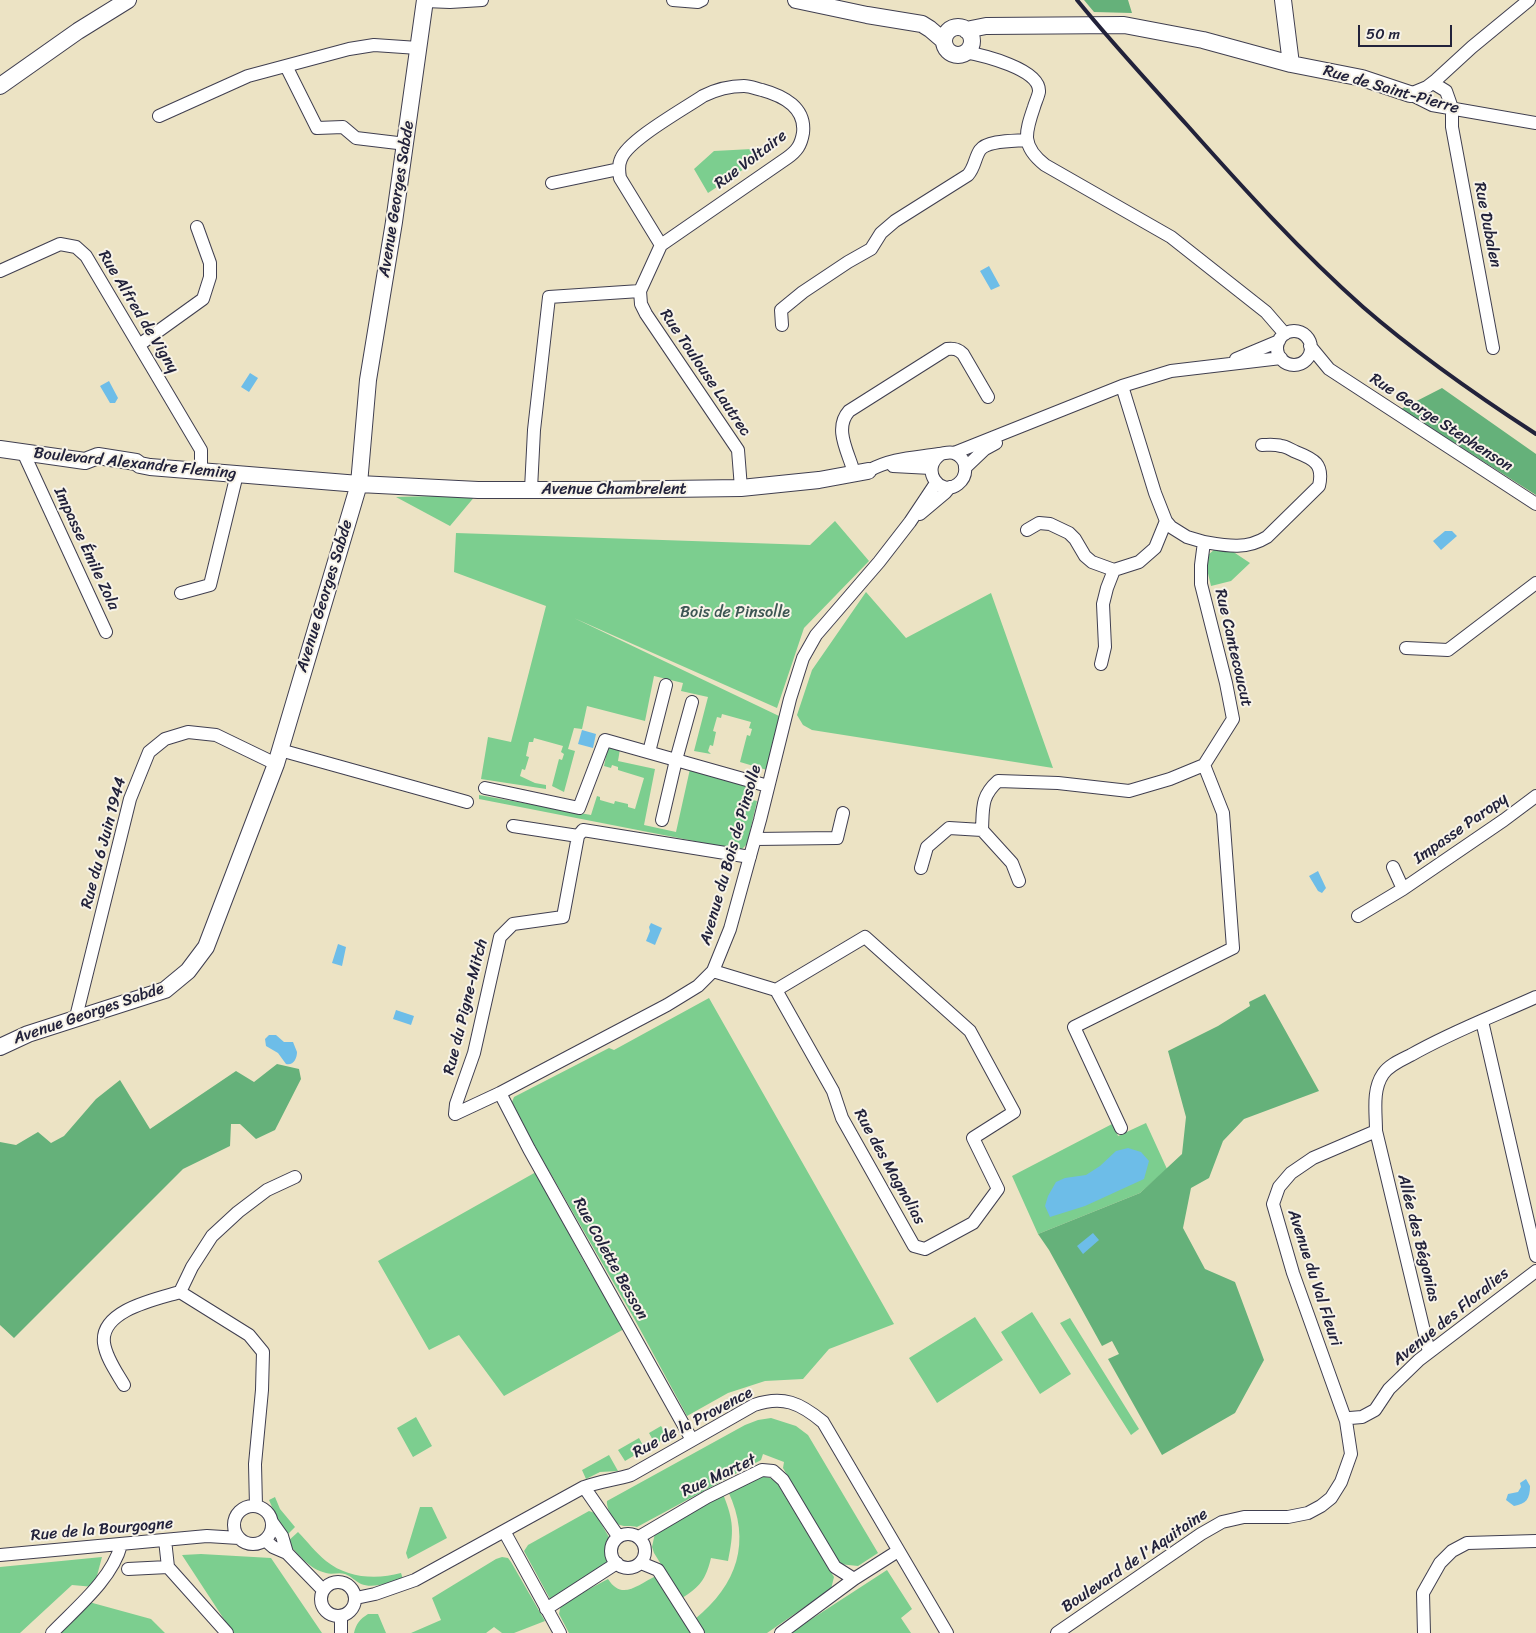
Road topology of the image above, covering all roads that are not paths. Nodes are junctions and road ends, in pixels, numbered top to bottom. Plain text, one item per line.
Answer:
1 (128, 0) edge
2 (425, 0) edge
3 (482, 0) edge
4 (673, 0) edge
5 (702, 0) edge
6 (796, 0) edge
7 (1284, 0) edge
8 (1528, 0) edge
9 (946, 36) junction
10 (973, 41) junction
11 (418, 48) junction
12 (1284, 62) junction
13 (286, 66) junction
14 (1433, 83) junction
15 (0, 86) edge
16 (1410, 94) junction
17 (1452, 108) junction
18 (159, 116) dead end
19 (1536, 123) edge
20 (1026, 140) junction
21 (406, 144) junction
22 (619, 169) junction
23 (552, 183) dead end
24 (197, 228) dead end
25 (661, 245) junction
26 (0, 271) edge
27 (640, 291) junction
28 (782, 325) dead end
29 (1282, 338) junction
30 (139, 345) junction
31 (1310, 346) junction
32 (1494, 348) dead end
33 (1281, 358) junction
34 (1301, 363) junction
35 (1220, 366) junction
36 (1329, 369) junction
37 (1122, 386) junction
38 (988, 397) dead end
39 (1045, 416) junction
40 (1262, 445) dead end
41 (0, 449) edge
42 (23, 452) junction
43 (947, 454) junction
44 (931, 468) junction
45 (966, 468) junction
46 (201, 471) junction
47 (861, 472) junction
48 (236, 474) junction
49 (936, 483) junction
50 (359, 484) junction
51 (950, 487) junction
52 (741, 488) junction
53 (531, 489) junction
54 (1536, 504) edge
55 (1166, 521) junction
56 (910, 522) junction
57 (1027, 530) dead end
58 (1204, 542) junction
59 (1114, 570) junction
60 (1536, 582) edge
61 (181, 593) dead end
62 (106, 632) dead end
63 (1406, 648) dead end
64 (1101, 664) dead end
65 (666, 685) dead end
66 (692, 702) dead end
67 (649, 752) junction
68 (278, 757) junction
69 (676, 760) junction
70 (1204, 765) junction
71 (768, 786) junction
72 (485, 788) dead end
73 (1536, 796) edge
74 (467, 802) dead end
75 (843, 814) dead end
76 (662, 820) dead end
77 (513, 826) dead end
78 (982, 830) junction
79 (578, 836) junction
80 (755, 839) junction
81 (750, 857) junction
82 (1393, 867) dead end
83 (921, 868) dead end
84 (1019, 881) dead end
85 (1403, 889) junction
86 (1358, 916) dead end
87 (713, 971) junction
88 (776, 990) junction
89 (1536, 997) edge
90 (74, 1020) junction
91 (1482, 1021) junction
92 (0, 1047) edge
93 (500, 1093) junction
94 (455, 1114) joint
95 (1121, 1128) dead end
96 (1376, 1130) junction
97 (295, 1177) dead end
98 (1536, 1256) edge
99 (1536, 1271) edge
100 (180, 1292) junction
101 (1430, 1352) junction
102 (124, 1386) dead end
103 (1346, 1421) junction
104 (692, 1440) junction
105 (584, 1487) junction
106 (256, 1506) junction
107 (272, 1522) junction
108 (234, 1523) junction
109 (504, 1531) junction
110 (207, 1536) junction
111 (618, 1536) junction
112 (639, 1537) junction
113 (239, 1538) junction
114 (165, 1540) junction
115 (265, 1540) junction
116 (1536, 1541) edge
117 (121, 1544) junction
118 (898, 1551) junction
119 (288, 1553) junction
120 (0, 1555) edge
121 (641, 1562) junction
122 (617, 1563) junction
123 (168, 1567) junction
124 (128, 1569) dead end
125 (854, 1579) junction
126 (323, 1590) junction
127 (356, 1598) junction
128 (546, 1609) junction
129 (341, 1616) junction
130 (52, 1633) edge
131 (227, 1633) edge
132 (342, 1633) edge
133 (560, 1633) edge
134 (698, 1633) edge
135 (781, 1633) edge
136 (947, 1633) edge
137 (1056, 1633) edge
138 (1424, 1633) edge

1 - 15 street
2 - 3 street
2 - 11 street, Avenue Georges Sabde
4 - 5 street
6 - 9 street
7 - 12 street
8 - 14 street
9 - 10 street
9 - 10 street
10 - 12 street, Rue de Saint-Pierre
10 - 20 street
11 - 13 street
11 - 21 street, Avenue Georges Sabde
12 - 16 street, Rue de Saint-Pierre
13 - 18 street
13 - 21 street
14 - 16 street
14 - 17 street
16 - 17 street, Rue de Saint-Pierre
17 - 19 street, Rue de Saint-Pierre
17 - 32 street, Rue Dubalen
20 - 28 street
20 - 29 street
21 - 50 street, Avenue Georges Sabde
22 - 23 street
22 - 25 street
22 - 25 street, Rue Voltaire
24 - 30 street
25 - 27 street
26 - 30 street, Rue Alfred de Vigny
27 - 52 street, Rue Toulouse Lautrec
27 - 53 street
29 - 31 street
29 - 33 street
29 - 35 street, Avenue Chambrelent
30 - 46 street, Rue Alfred de Vigny
31 - 34 street
31 - 36 street, Rue George Stephenson
33 - 34 street
33 - 35 street, Avenue Chambrelent
34 - 36 street, Rue George Stephenson
35 - 37 street, Avenue Chambrelent
36 - 54 street, Rue George Stephenson
37 - 39 street, Avenue Chambrelent
37 - 55 street
38 - 47 street
39 - 43 street, Avenue Chambrelent
39 - 45 street, Avenue Chambrelent
40 - 58 street
41 - 42 street, Boulevard Alexandre Fleming
42 - 46 street, Boulevard Alexandre Fleming
42 - 62 street, Impasse Émile Zola
43 - 44 street
43 - 45 street
43 - 47 street, Avenue Chambrelent
44 - 47 street, Avenue Chambrelent
44 - 49 street
45 - 51 street
46 - 48 street, Boulevard Alexandre Fleming
47 - 52 street, Avenue Chambrelent
48 - 50 street, Boulevard Alexandre Fleming
48 - 61 street
49 - 51 street
49 - 56 street, Avenue du Bois de Pinsolle
50 - 53 street, Avenue Chambrelent
50 - 68 street, Avenue Georges Sabde
51 - 56 street, Avenue du Bois de Pinsolle
52 - 53 street, Avenue Chambrelent
55 - 58 street
55 - 59 street
56 - 71 street, Avenue du Bois de Pinsolle
57 - 59 street
58 - 70 street, Rue Cantecoucut
59 - 64 street
60 - 63 street
65 - 67 street
66 - 69 street
67 - 69 street
67 - 72 street
68 - 74 street
68 - 90 street, Avenue Georges Sabde
68 - 90 street, Rue du 6 Juin 1944
69 - 71 street
69 - 76 street
70 - 78 street
70 - 95 street
71 - 80 street, Avenue du Bois de Pinsolle
73 - 85 street, Impasse Paropy
75 - 80 street
77 - 79 street
78 - 83 street
78 - 84 street
79 - 81 street
79 - 94 street, Rue du Pigne-Mitch
80 - 81 street, Avenue du Bois de Pinsolle
81 - 87 street, Avenue du Bois de Pinsolle
82 - 85 street, Impasse Paropy
85 - 86 street, Impasse Paropy
87 - 88 street
87 - 93 street, Avenue du Bois de Pinsolle
88 - 88 street, Rue des Magnolias
89 - 91 street
90 - 92 street, Avenue Georges Sabde
91 - 96 street
91 - 98 street
93 - 94 street, Avenue du Bois de Pinsolle
93 - 104 street, Rue Colette Besson
96 - 101 street, Allée des Bégonias
96 - 103 street, Avenue du Val Fleuri
97 - 100 street
99 - 101 street, Avenue des Floralies
100 - 102 street
100 - 106 street
101 - 103 street, Avenue des Floralies
103 - 137 street, Boulevard de l'Aquitaine
104 - 105 street, Rue de la Provence
104 - 118 street, Rue de la Provence
105 - 109 street, Rue de la Provence
105 - 111 street
106 - 107 street
106 - 108 street
107 - 115 street
107 - 119 street
108 - 110 street, Rue de la Bourgogne
108 - 113 street
109 - 127 street, Rue de la Provence
109 - 128 street
110 - 113 street, Rue de la Bourgogne
110 - 114 street, Rue de la Bourgogne
111 - 112 street
111 - 122 street
112 - 121 street
112 - 125 street, Rue Martet
113 - 115 street
114 - 117 street, Rue de la Bourgogne
114 - 123 street
115 - 119 street
116 - 138 street
117 - 120 street, Rue de la Bourgogne
117 - 130 street
118 - 125 street
118 - 136 street, Rue de la Provence
119 - 126 street
121 - 122 street
121 - 134 street
122 - 128 street
123 - 124 street
123 - 131 street
125 - 135 street
126 - 127 street
126 - 129 street
127 - 129 street
128 - 133 street
129 - 132 street

